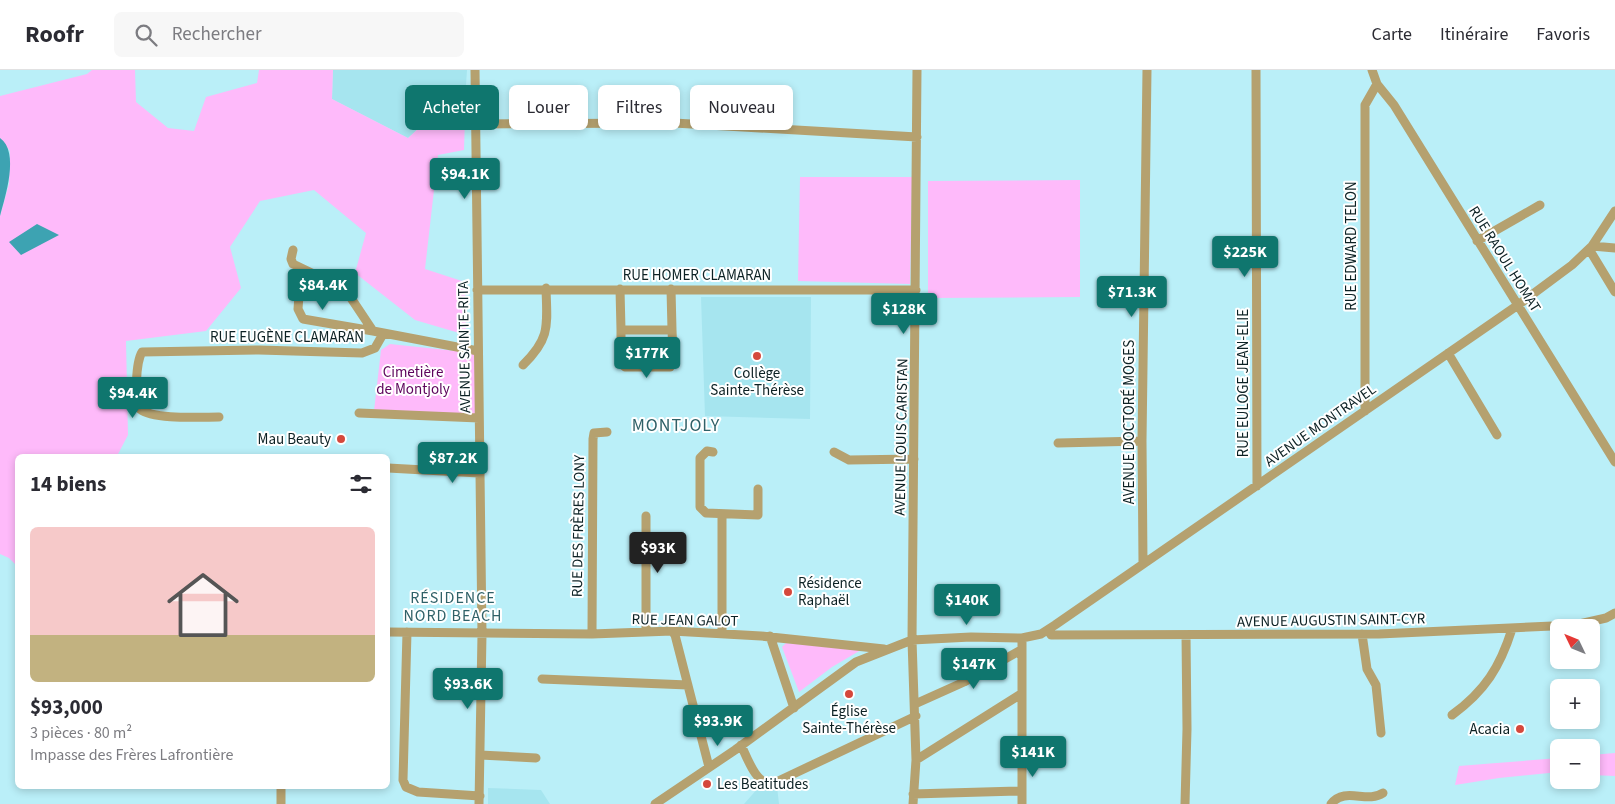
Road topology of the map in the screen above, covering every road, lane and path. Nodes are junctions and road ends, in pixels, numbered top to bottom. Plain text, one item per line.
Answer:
1 (476, 70) edge
2 (918, 70) edge
3 (1147, 70) edge
4 (1256, 70) edge
5 (1372, 70) edge
6 (1378, 84) junction
7 (476, 85) edge
8 (499, 124) edge
9 (476, 130) edge
10 (917, 137) junction
11 (1540, 205) dead end
12 (1615, 211) edge
13 (1477, 241) junction
14 (1591, 248) junction
15 (1615, 248) edge
16 (293, 250) dead end
17 (301, 268) junction
18 (546, 288) junction
19 (671, 288) junction
20 (620, 289) junction
21 (477, 290) junction
22 (916, 290) junction
23 (1615, 292) edge
24 (1518, 305) junction
25 (621, 330) junction
26 (672, 330) junction
27 (373, 331) junction
28 (383, 334) junction
29 (478, 347) junction
30 (1448, 353) junction
31 (523, 364) dead end
32 (1365, 411) junction
33 (359, 413) dead end
34 (218, 417) dead end
35 (479, 418) junction
36 (607, 432) dead end
37 (1497, 435) dead end
38 (1142, 441) junction
39 (1058, 442) dead end
40 (713, 452) dead end
41 (834, 452) dead end
42 (914, 459) junction
43 (1615, 462) edge
44 (390, 468) edge
45 (479, 473) junction
46 (1257, 486) junction
47 (758, 489) dead end
48 (722, 514) junction
49 (646, 516) dead end
50 (1143, 563) junction
51 (1615, 613) edge
52 (1512, 629) junction
53 (1048, 630) junction
54 (672, 631) junction
55 (390, 632) edge
56 (407, 632) junction
57 (646, 632) junction
58 (722, 633) junction
59 (482, 634) junction
60 (592, 634) junction
61 (1362, 634) junction
62 (1186, 635) junction
63 (770, 636) junction
64 (1022, 638) junction
65 (912, 640) junction
66 (886, 649) junction
67 (1022, 650) junction
68 (542, 679) dead end
69 (688, 685) junction
70 (1021, 694) junction
71 (915, 704) junction
72 (794, 708) junction
73 (1452, 715) dead end
74 (916, 716) junction
75 (1380, 733) dead end
76 (741, 745) junction
77 (480, 755) junction
78 (536, 758) dead end
79 (916, 760) junction
80 (709, 767) junction
81 (281, 789) edge
82 (1022, 791) junction
83 (1383, 793) dead end
84 (913, 794) junction
85 (480, 800) edge
86 (281, 804) edge
87 (655, 804) edge
88 (912, 804) edge
89 (1022, 804) edge
90 (1185, 804) edge
91 (1331, 804) edge

1 - 7 street, AVENUE SAINTE-RITA
2 - 10 street, AVENUE LOUIS CARISTAN
3 - 38 street, AVENUE DOCTORÉ MOGES
4 - 46 street, RUE EULOGE JEAN-ELIE
5 - 6 street, RUE RAOUL HOMAT
6 - 13 street, RUE RAOUL HOMAT
6 - 32 street, RUE EDWARD TELON
8 - 10 street
9 - 21 street, AVENUE SAINTE-RITA
10 - 22 street, AVENUE LOUIS CARISTAN
11 - 13 street
12 - 14 street, AVENUE MONTRAVEL
13 - 24 street, RUE RAOUL HOMAT
14 - 15 street
14 - 23 street
14 - 24 street, AVENUE MONTRAVEL
16 - 17 street
17 - 27 street
17 - 27 street
18 - 20 street, RUE HOMER CLAMARAN
18 - 21 street, RUE HOMER CLAMARAN
18 - 31 street
19 - 20 street, RUE HOMER CLAMARAN
19 - 22 street, RUE HOMER CLAMARAN
19 - 26 street
20 - 25 street
21 - 29 street, AVENUE SAINTE-RITA
22 - 42 street, AVENUE LOUIS CARISTAN
24 - 30 street, AVENUE MONTRAVEL
24 - 43 street, RUE RAOUL HOMAT
25 - 26 street
25 - 26 street
27 - 28 street
28 - 29 street, RUE EUGÈNE CLAMARAN
28 - 34 street, RUE EUGÈNE CLAMARAN
29 - 35 street, AVENUE SAINTE-RITA
30 - 32 street, AVENUE MONTRAVEL
30 - 37 street
32 - 46 street, AVENUE MONTRAVEL
33 - 35 street
35 - 45 street, AVENUE SAINTE-RITA
36 - 60 street, RUE DES FRÈRES LONY
38 - 39 street
38 - 50 street, AVENUE DOCTORÉ MOGES
40 - 48 street
41 - 42 street
42 - 65 street, AVENUE LOUIS CARISTAN
44 - 45 street
45 - 59 street, AVENUE SAINTE-RITA
46 - 50 street, AVENUE MONTRAVEL
47 - 48 street
48 - 58 street
49 - 57 street
50 - 53 street, AVENUE MONTRAVEL
51 - 52 street, AVENUE AUGUSTIN SAINT-CYR
52 - 61 street, AVENUE AUGUSTIN SAINT-CYR
52 - 73 street
53 - 62 street, AVENUE AUGUSTIN SAINT-CYR
53 - 64 street, AVENUE MONTRAVEL
54 - 57 street, RUE JEAN GALOT
54 - 58 street, RUE JEAN GALOT
54 - 69 street
55 - 56 street, RUE JEAN GALOT
56 - 59 street, RUE JEAN GALOT
56 - 85 street
57 - 60 street, RUE JEAN GALOT
58 - 63 street, RUE JEAN GALOT
59 - 60 street, RUE JEAN GALOT
59 - 77 street, AVENUE SAINTE-RITA
61 - 62 street, AVENUE AUGUSTIN SAINT-CYR
61 - 75 street
62 - 90 street
63 - 66 street, RUE JEAN GALOT
63 - 72 street
64 - 65 street, AVENUE MONTRAVEL
64 - 67 street
65 - 66 street, AVENUE MONTRAVEL
65 - 71 street, AVENUE LOUIS CARISTAN
66 - 72 street, AVENUE MONTRAVEL
67 - 70 street
67 - 71 street
68 - 69 street
69 - 80 street
70 - 79 street
70 - 82 street
71 - 74 street, AVENUE LOUIS CARISTAN
72 - 76 street, AVENUE MONTRAVEL
74 - 76 street
74 - 79 street, AVENUE LOUIS CARISTAN
76 - 80 street, AVENUE MONTRAVEL
77 - 78 street
77 - 85 street, AVENUE SAINTE-RITA
79 - 84 street, AVENUE LOUIS CARISTAN
80 - 87 street, AVENUE MONTRAVEL
81 - 86 street
82 - 84 street
82 - 89 street
83 - 91 street
84 - 88 street, AVENUE LOUIS CARISTAN

